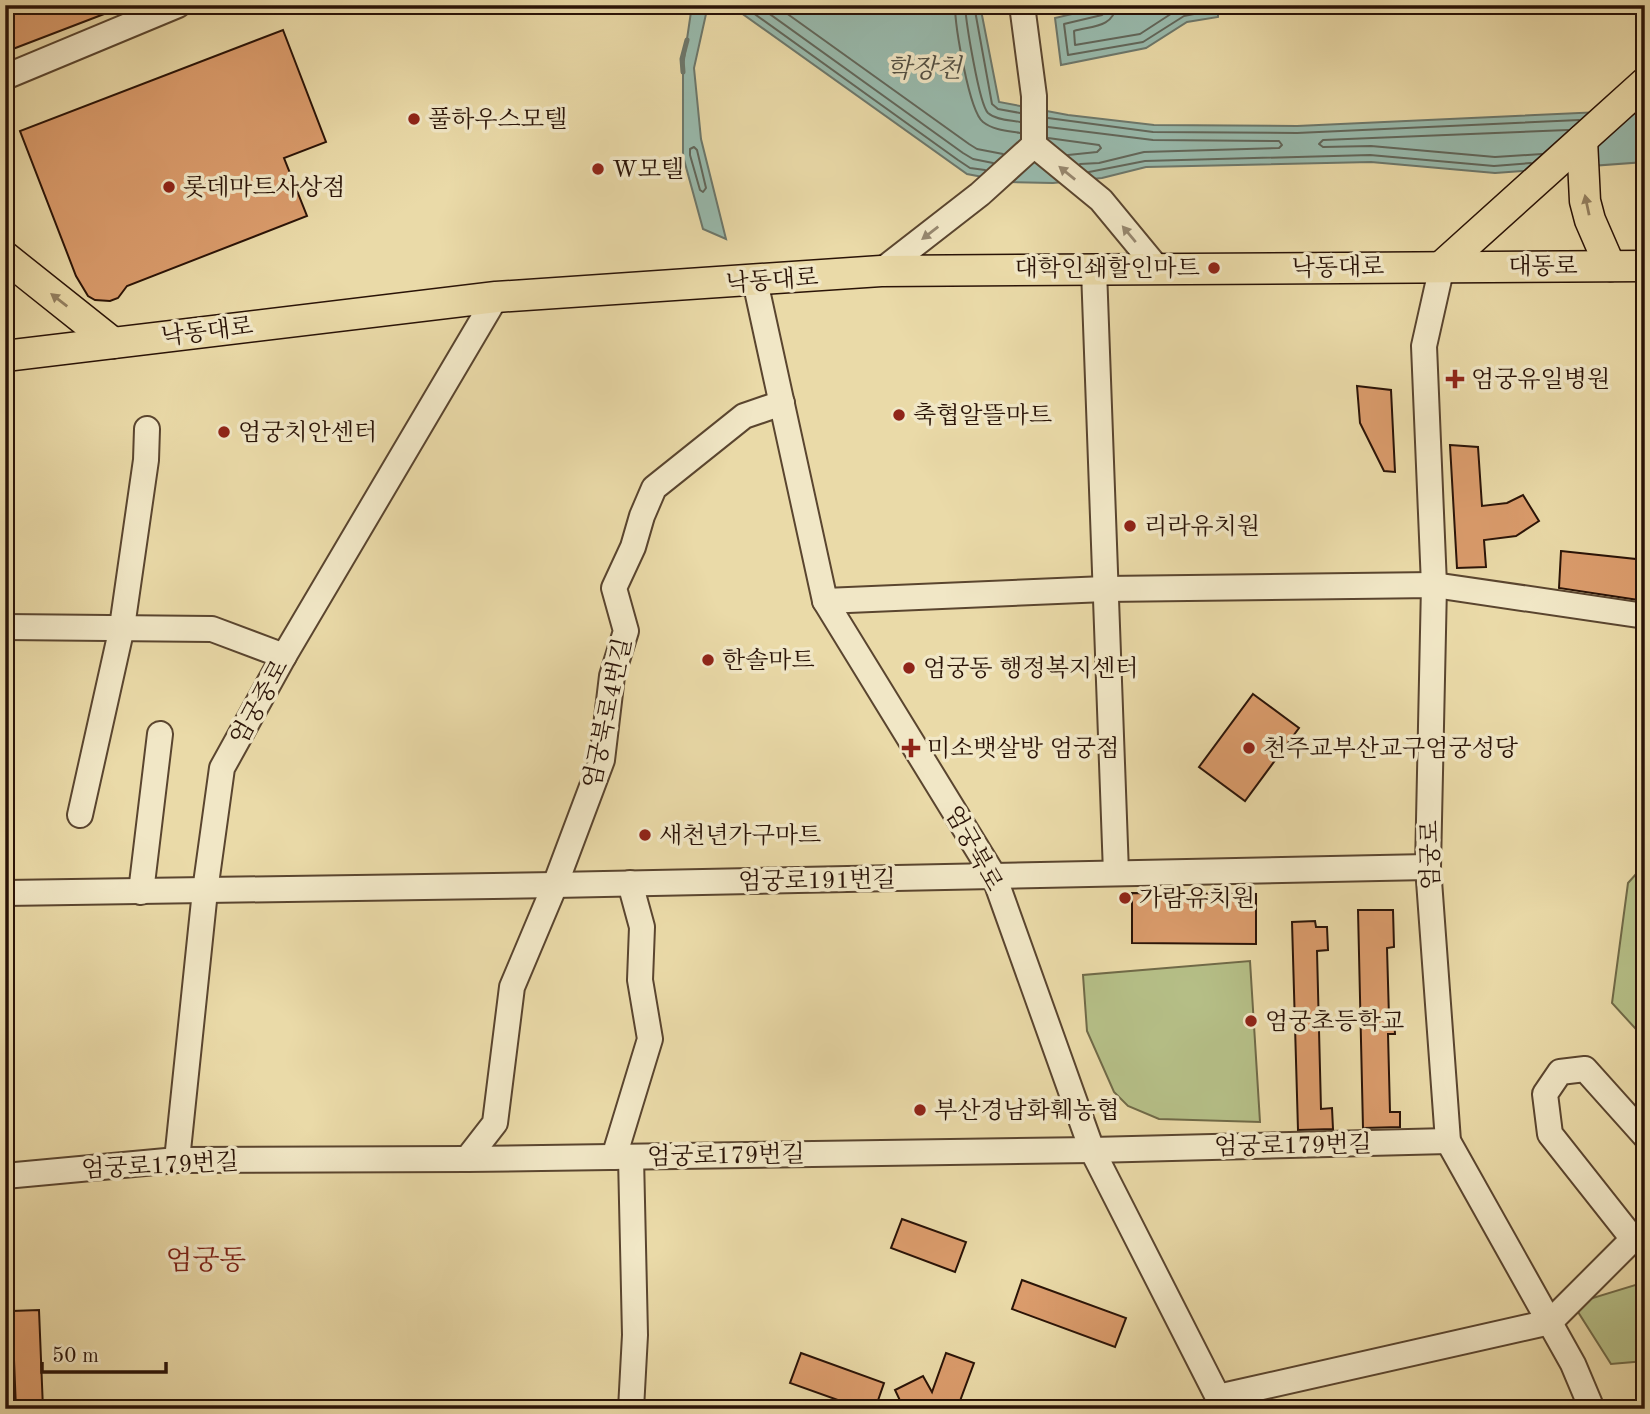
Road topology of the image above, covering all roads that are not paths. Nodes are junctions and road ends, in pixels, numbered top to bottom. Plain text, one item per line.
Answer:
1 (178, 5) edge
2 (1022, 5) edge
3 (5, 77) edge
4 (1644, 84) edge
5 (1582, 140) junction
6 (1034, 145) junction
7 (5, 257) edge
8 (1442, 266) junction
9 (1610, 266) junction
10 (1645, 266) edge
11 (1158, 269) junction
12 (1094, 270) junction
13 (881, 271) junction
14 (755, 281) junction
15 (496, 297) junction
16 (113, 343) junction
17 (5, 356) edge
18 (782, 403) junction
19 (147, 429) dead end
20 (1434, 585) junction
21 (1105, 589) junction
22 (825, 601) junction
23 (1645, 617) edge
24 (5, 627) edge
25 (122, 627) junction
26 (284, 656) junction
27 (160, 734) dead end
28 (80, 815) dead end
29 (1428, 867) junction
30 (1116, 873) junction
31 (995, 876) junction
32 (630, 883) junction
33 (555, 885) junction
34 (141, 891) junction
35 (205, 891) junction
36 (5, 893) edge
37 (1645, 1136) edge
38 (1448, 1141) junction
39 (1093, 1150) junction
40 (623, 1157) junction
41 (467, 1159) junction
42 (177, 1160) junction
43 (5, 1176) edge
44 (1550, 1322) junction
45 (1221, 1403) edge
46 (631, 1409) edge
47 (1592, 1409) edge

1 - 3 street
2 - 6 street
4 - 5 main road
5 - 8 main road
9 -> 5 main road
11 -> 6 street
6 -> 13 street
16 -> 7 main road
8 - 9 main road, 대동로
8 - 11 main road, 낙동대로
8 - 20 street, 엄궁로
9 - 10 main road, 대동로
11 - 12 main road, 낙동대로
12 - 13 main road, 낙동대로
12 - 21 street
13 - 14 main road, 낙동대로
14 - 15 main road, 낙동대로
14 - 18 street, 엄궁북로
15 - 16 main road, 낙동대로
15 - 26 street, 엄궁중로
16 - 17 main road, 낙동대로
18 - 22 street, 엄궁북로
18 - 33 street, 엄궁북로4번길
19 - 25 street
20 - 21 street
20 - 23 street
20 - 29 street, 엄궁로
21 - 22 street
21 - 30 street
22 - 31 street, 엄궁북로
24 - 25 street
25 - 26 street
25 - 28 street
26 - 35 street, 엄궁중로
27 - 34 street
29 - 30 street, 엄궁로191번길
29 - 38 street, 엄궁로
30 - 31 street, 엄궁로191번길
31 - 32 street, 엄궁로191번길
31 - 39 street, 엄궁북로
32 - 33 street, 엄궁로191번길
32 - 40 street
33 - 35 street, 엄궁로191번길
33 - 41 street, 엄궁북로4번길
34 - 35 street, 엄궁로191번길
34 - 36 street, 엄궁로191번길
35 - 42 street, 엄궁중로
37 - 44 street
38 - 39 street, 엄궁로179번길
38 - 44 street, 엄궁로
39 - 40 street, 엄궁로179번길
39 - 45 street, 엄궁북로
40 - 41 street, 엄궁로179번길
40 - 46 street
41 - 42 street, 엄궁로179번길
42 - 43 street, 엄궁로179번길
44 - 45 street
44 - 47 street, 엄궁로

